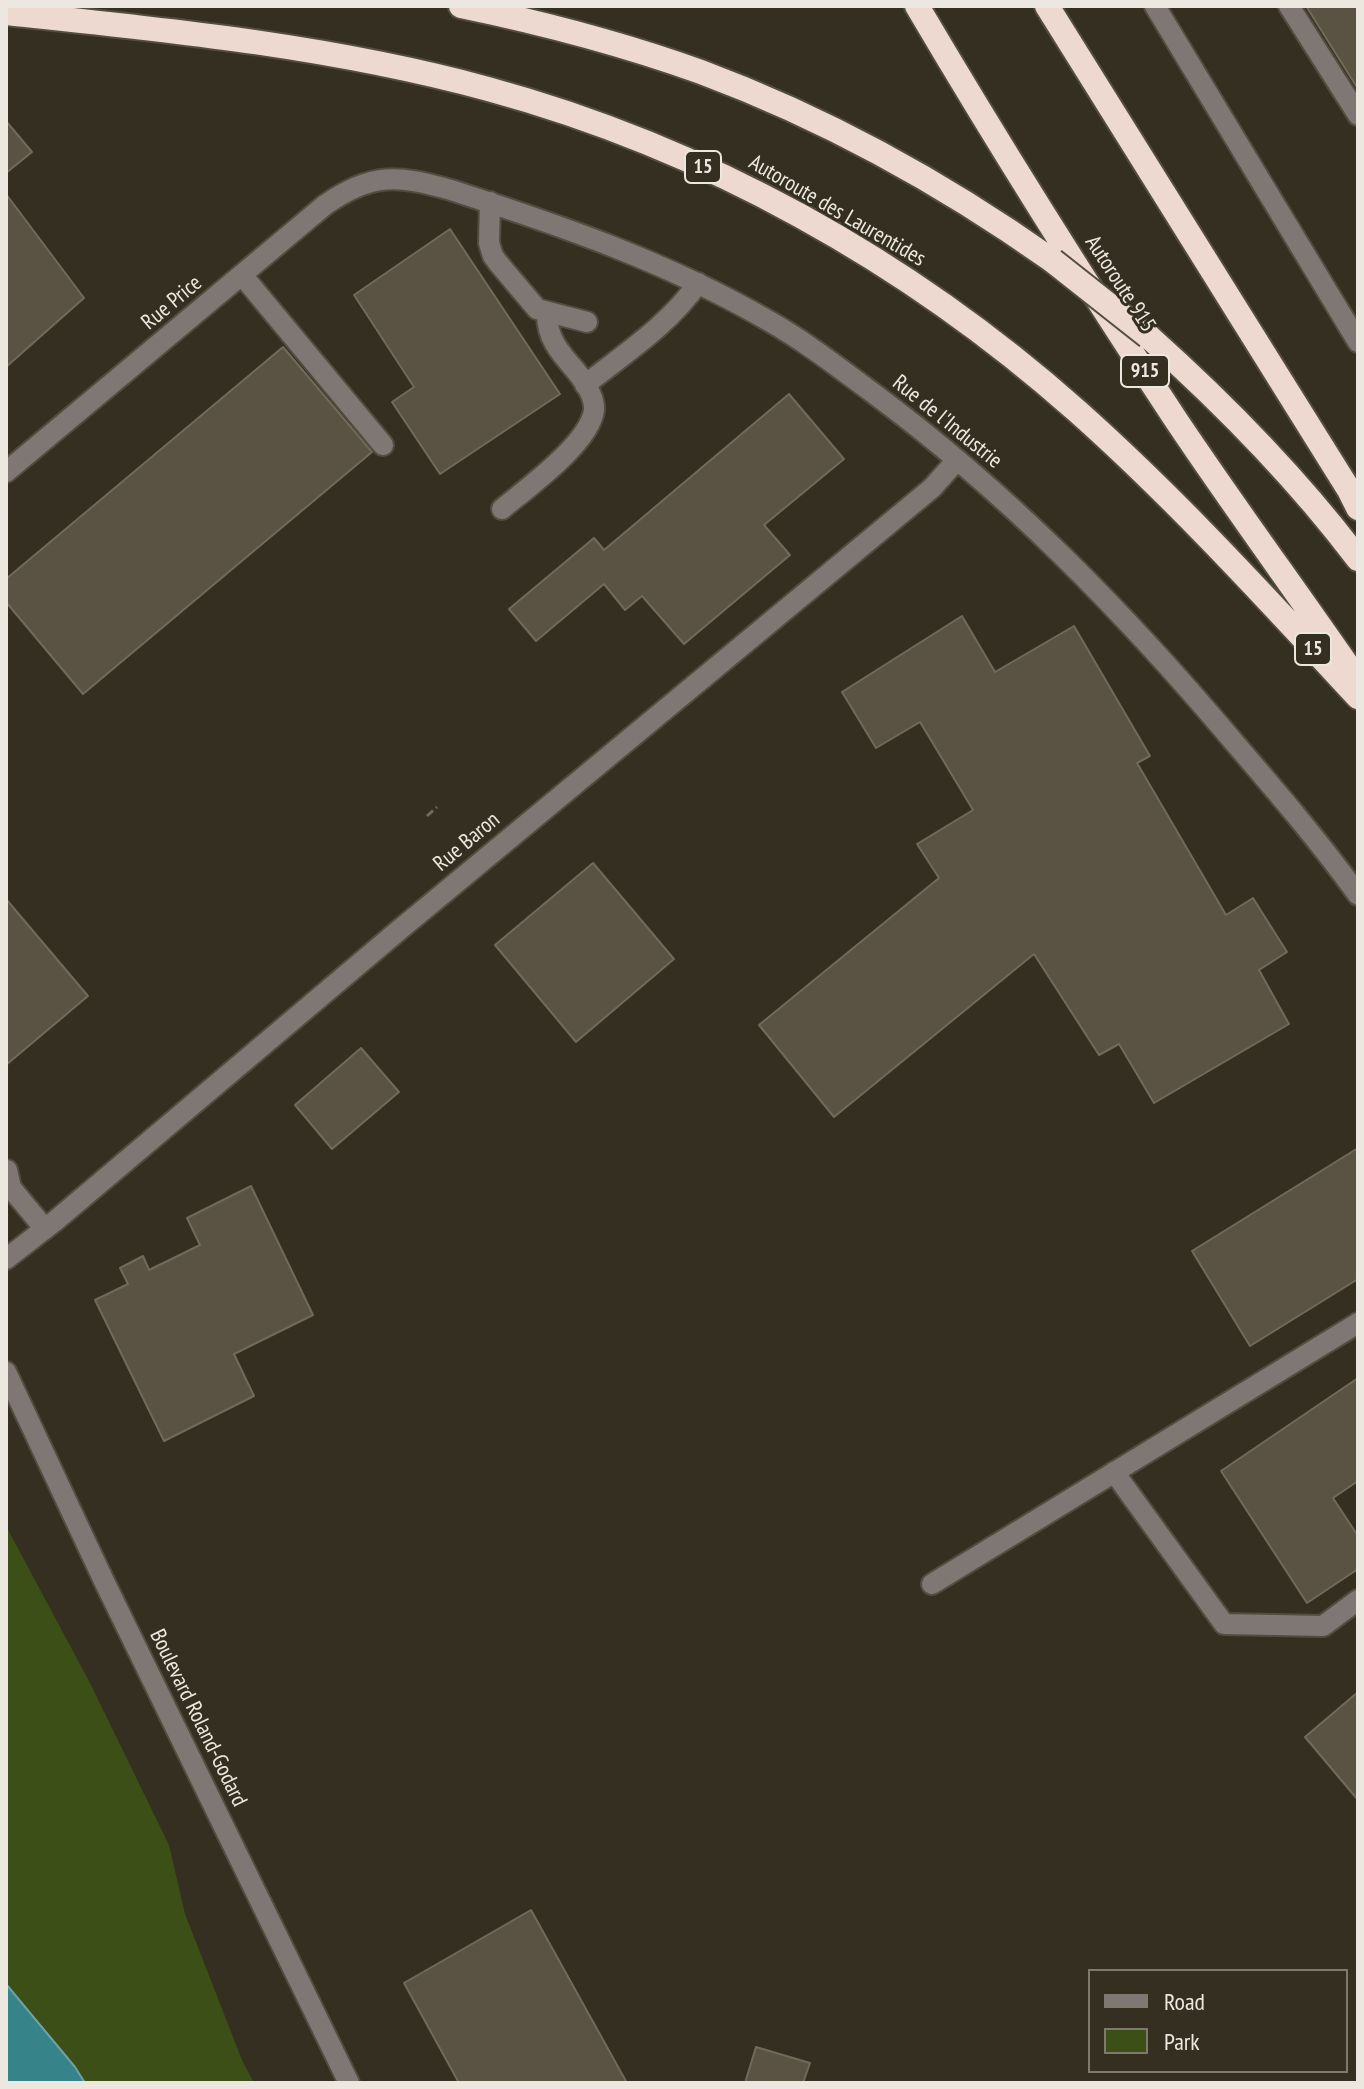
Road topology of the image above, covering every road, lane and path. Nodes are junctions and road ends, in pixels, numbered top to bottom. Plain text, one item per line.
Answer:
1 (461, 6) edge
2 (917, 6) edge
3 (1047, 6) edge
4 (1155, 6) edge
5 (1289, 6) edge
6 (6, 13) edge
7 (1358, 115) edge
8 (374, 180) joint
9 (490, 202) junction
10 (242, 275) junction
11 (698, 283) junction
12 (547, 312) junction
13 (587, 322) dead end
14 (1358, 342) edge
15 (585, 385) junction
16 (383, 445) dead end
17 (957, 460) junction
18 (6, 472) edge
19 (1353, 499) edge
20 (502, 509) dead end
21 (1358, 559) edge
22 (1358, 680) edge
23 (1358, 697) edge
24 (437, 807) dead end
25 (427, 816) dead end
26 (1358, 895) edge
27 (6, 1170) edge
28 (50, 1225) junction
29 (6, 1259) edge
30 (1358, 1323) edge
31 (6, 1372) edge
32 (1114, 1472) junction
33 (932, 1584) dead end
34 (1358, 1600) edge
35 (349, 2083) edge

1 - 21 highway, bridge
2 - 22 highway, Autoroute 915 / 915
3 - 19 highway
4 - 14 street
5 - 7 street
6 - 23 highway, Autoroute des Laurentides / 15
8 - 9 street, Rue de l'Industrie
8 - 10 street, Rue Price
9 - 11 street, Rue de l'Industrie
9 - 12 street
10 - 16 street
10 - 18 street, Rue Price
11 - 15 street
11 - 17 street, Rue de l'Industrie
12 - 13 street
12 - 15 street
15 - 20 street
17 - 26 street, Rue de l'Industrie
17 - 28 street, Rue Baron
24 - 25 path
27 - 28 street
28 - 29 street, Rue Baron
30 - 32 street
31 - 35 street, Boulevard Roland-Godard
32 - 33 street
32 - 34 street

